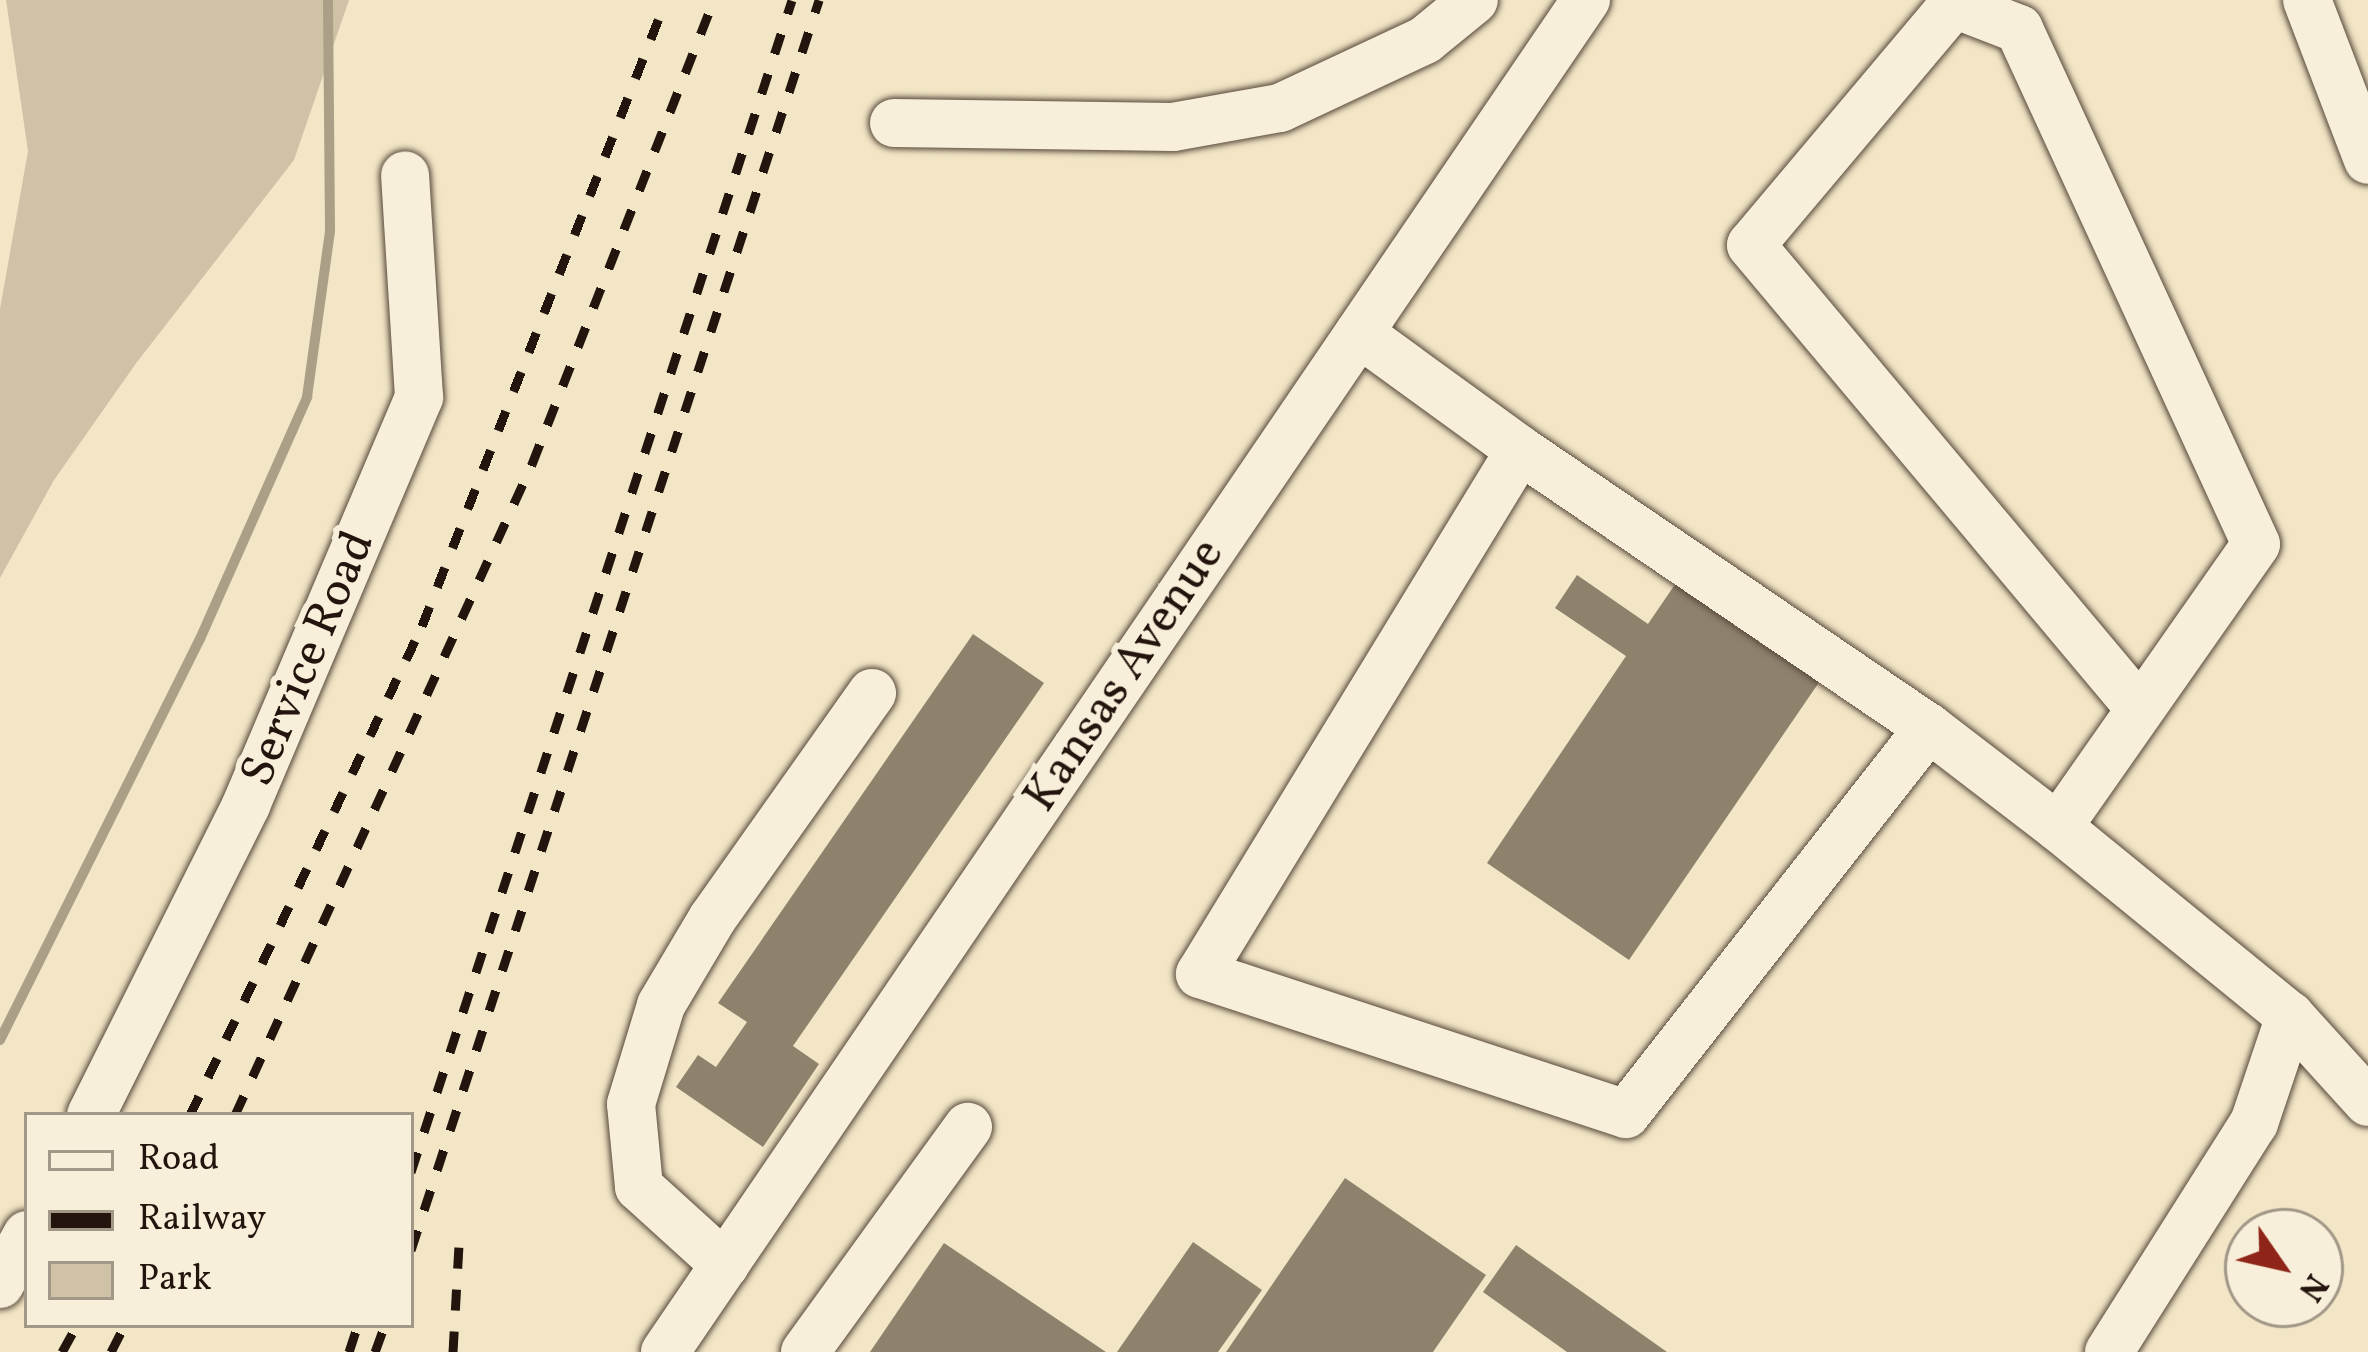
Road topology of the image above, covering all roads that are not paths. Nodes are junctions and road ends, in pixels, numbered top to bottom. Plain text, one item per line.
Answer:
1 (1474, 0) edge
2 (1586, 0) edge
3 (2307, 0) edge
4 (894, 123) dead end
5 (2368, 160) edge
6 (405, 176) dead end
7 (1359, 332) junction
8 (1520, 450) junction
9 (872, 693) dead end
10 (2140, 709) junction
11 (1929, 728) junction
12 (2058, 826) junction
13 (2290, 1016) junction
14 (2368, 1102) edge
15 (92, 1112) edge
16 (968, 1127) dead end
17 (24, 1240) edge
18 (725, 1265) junction
19 (0, 1284) edge
20 (665, 1352) edge
21 (805, 1352) edge
22 (2109, 1352) edge

1 - 4 street
2 - 7 street, Kansas Avenue
3 - 5 street
6 - 15 street, Service Road
7 - 8 street
7 - 18 street, Kansas Avenue
8 - 11 street
8 - 11 street
9 - 18 street
10 - 10 street
10 - 12 street
11 - 12 street
12 - 13 street
13 - 14 street
13 - 22 street
16 - 21 street
17 - 19 street
18 - 20 street, Kansas Avenue

